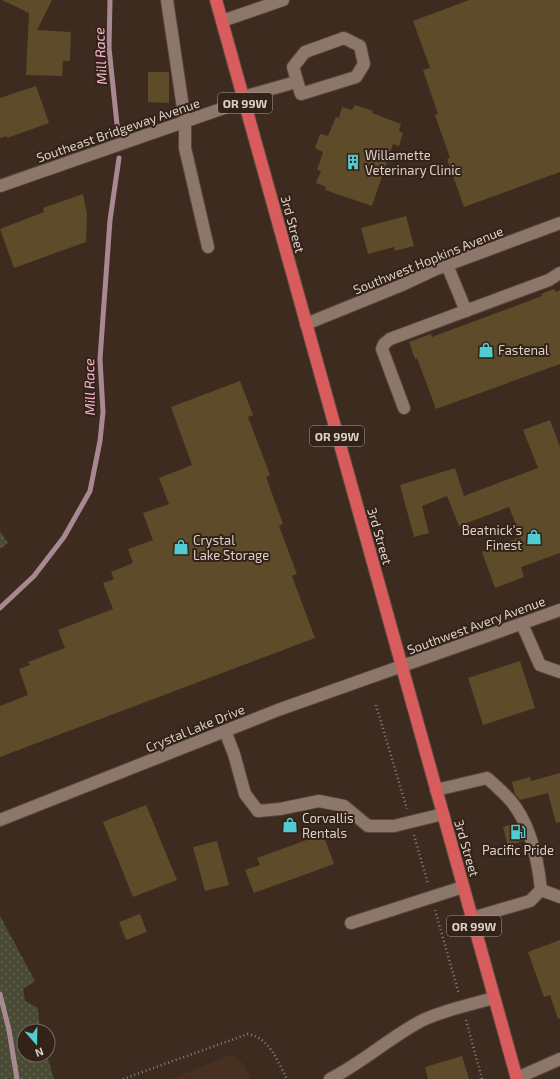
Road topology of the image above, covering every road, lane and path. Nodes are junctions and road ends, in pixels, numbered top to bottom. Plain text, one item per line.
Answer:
1 (167, 0) edge
2 (216, 0) edge
3 (283, 0) edge
4 (222, 21) junction
5 (296, 82) junction
6 (244, 99) junction
7 (185, 121) junction
8 (0, 186) edge
9 (560, 224) edge
10 (208, 247) dead end
11 (447, 265) junction
12 (560, 273) edge
13 (466, 311) junction
14 (306, 324) junction
15 (404, 408) dead end
16 (560, 610) edge
17 (522, 624) junction
18 (402, 667) junction
19 (560, 672) edge
20 (225, 731) junction
21 (436, 790) junction
22 (443, 814) junction
23 (0, 820) edge
24 (463, 887) junction
25 (541, 890) junction
26 (560, 897) edge
27 (472, 918) junction
28 (351, 923) dead end
29 (494, 998) junction
30 (560, 1059) edge
31 (517, 1078) edge
32 (123, 1079) edge
33 (286, 1079) edge
34 (330, 1079) edge

1 - 7 street
2 - 4 highway, 3rd Street / OR 99W
3 - 4 street
4 - 6 highway, 3rd Street / OR 99W
5 - 5 street
5 - 6 street, Southeast Bridgeway Avenue
6 - 7 street, Southeast Bridgeway Avenue
6 - 14 highway, 3rd Street / OR 99W
7 - 8 street, Southeast Bridgeway Avenue
7 - 10 street
9 - 11 street, Southwest Hopkins Avenue
11 - 13 street
11 - 14 street, Southwest Hopkins Avenue
12 - 13 street
13 - 15 street
14 - 18 highway, 3rd Street / OR 99W
16 - 17 street, Southwest Avery Avenue
17 - 18 street, Southwest Avery Avenue
17 - 19 street
18 - 20 street, Crystal Lake Drive
18 - 21 highway, 3rd Street / OR 99W
20 - 22 street
20 - 23 street, Crystal Lake Drive
21 - 22 highway, 3rd Street / OR 99W
21 - 25 street
22 - 24 highway, 3rd Street / OR 99W
24 - 27 highway, 3rd Street / OR 99W
24 - 28 street
25 - 26 street
25 - 27 street
27 - 29 highway, 3rd Street / OR 99W
29 - 31 highway, 3rd Street / OR 99W
29 - 34 street
30 - 31 street
32 - 33 path

